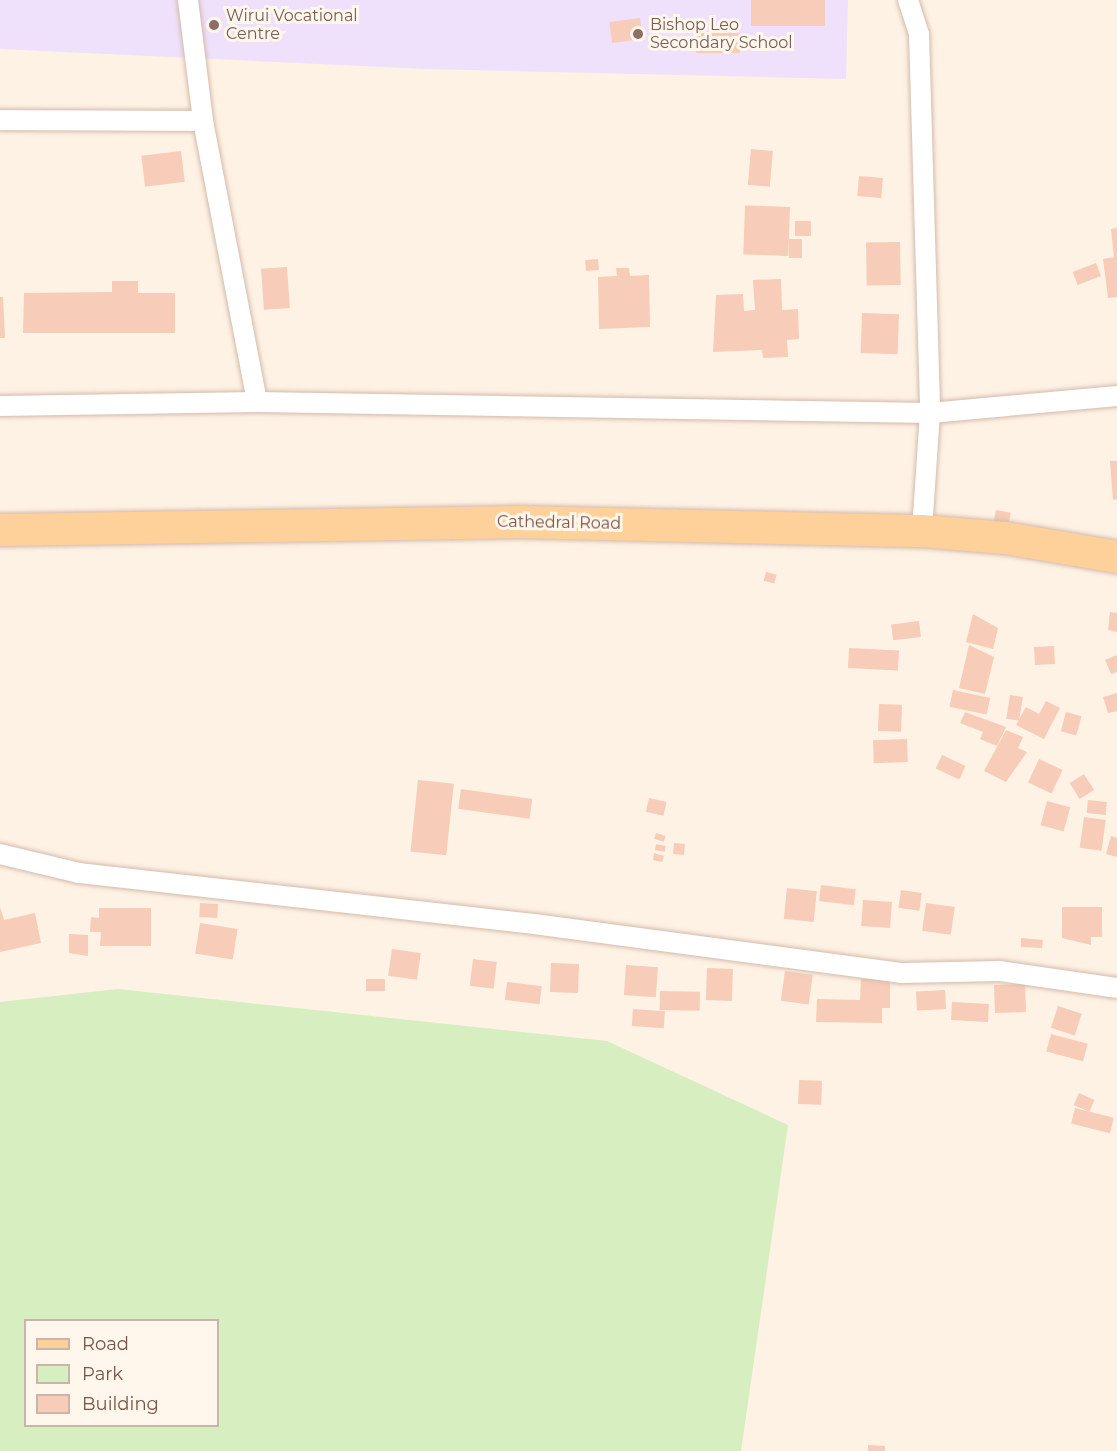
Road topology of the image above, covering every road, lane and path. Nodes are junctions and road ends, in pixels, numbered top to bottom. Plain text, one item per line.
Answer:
1 (188, 0) edge
2 (908, 0) edge
3 (0, 120) edge
4 (203, 121) junction
5 (1117, 396) edge
6 (257, 402) junction
7 (0, 406) edge
8 (930, 413) junction
9 (0, 530) edge
10 (922, 531) junction
11 (1117, 557) edge
12 (0, 854) edge
13 (1117, 988) edge

1 - 4 street
2 - 8 street
3 - 4 street
4 - 6 street
5 - 8 street
6 - 7 street
6 - 8 street
8 - 10 street
9 - 10 main road, Cathedral Road
10 - 11 main road, Cathedral Road
12 - 13 street

